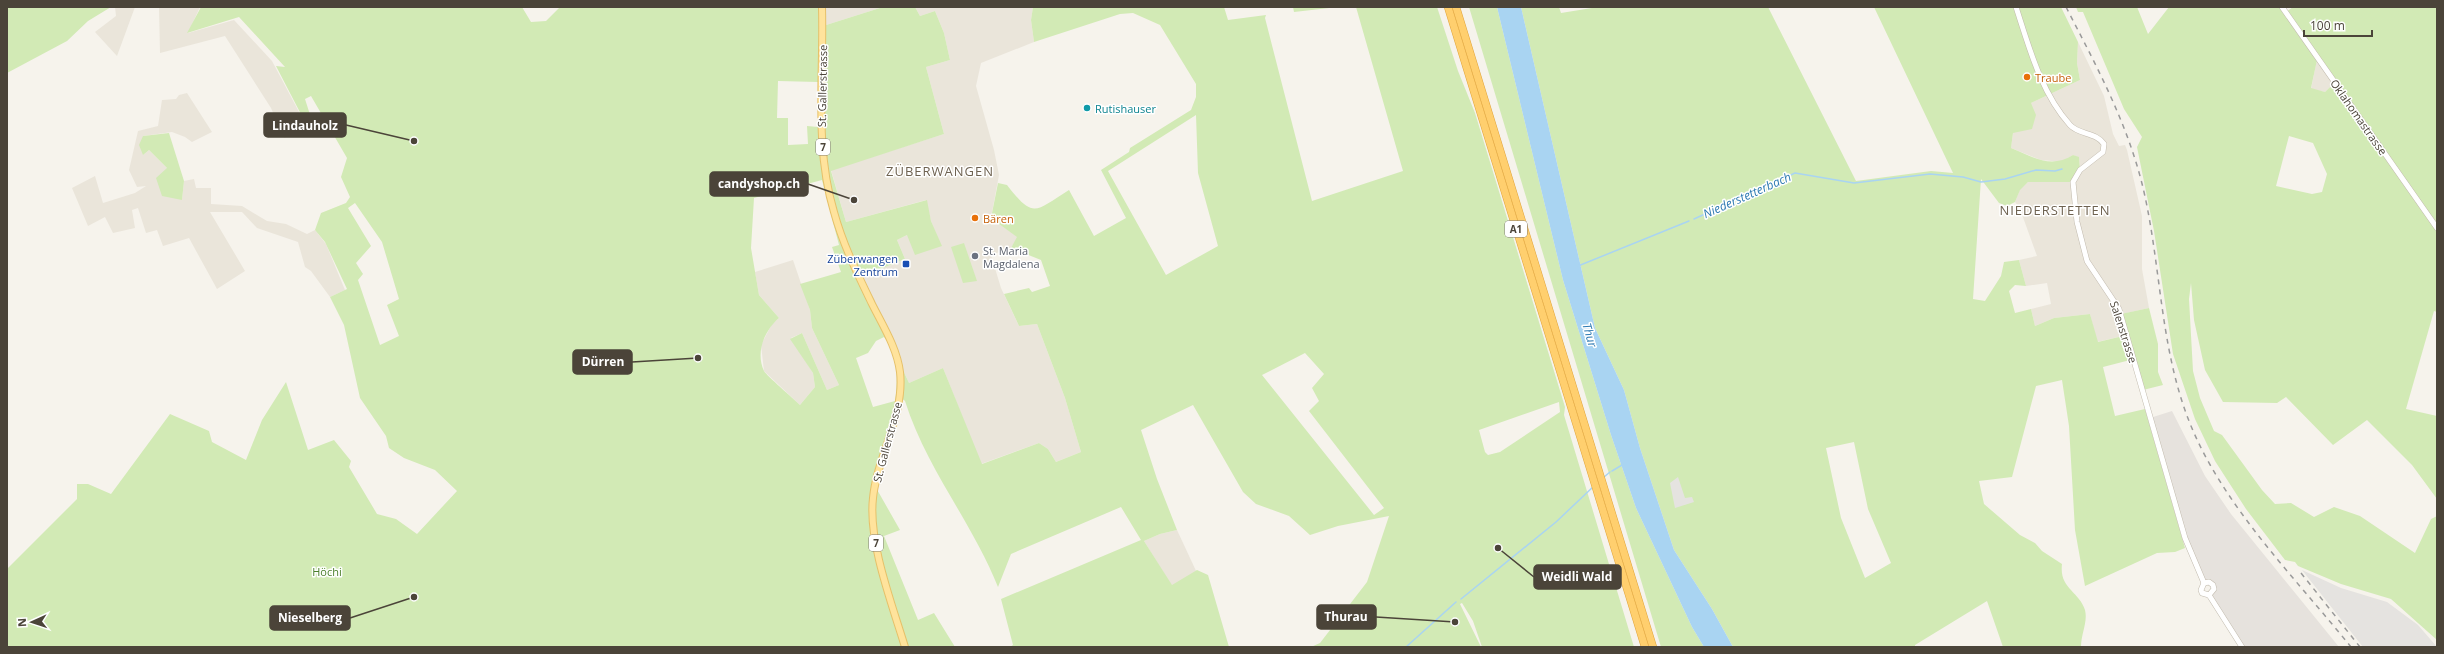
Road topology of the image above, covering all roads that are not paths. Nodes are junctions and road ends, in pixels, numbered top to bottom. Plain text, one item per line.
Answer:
1 (822, 7) edge
2 (1448, 7) edge
3 (1456, 7) edge
4 (2016, 7) edge
5 (2282, 7) edge
6 (2437, 228) edge
7 (2204, 583) junction
8 (2209, 595) junction
9 (905, 647) edge
10 (1645, 647) edge
11 (1653, 647) edge
12 (2242, 647) edge

1 - 9 main road, St. Gallerstrasse / 7
2 - 10 highway, A1
3 - 11 highway, A1
4 - 7 street, Salenstrasse
5 - 6 street, Oklahomastrasse
7 - 8 street
7 - 8 street
8 - 12 street

